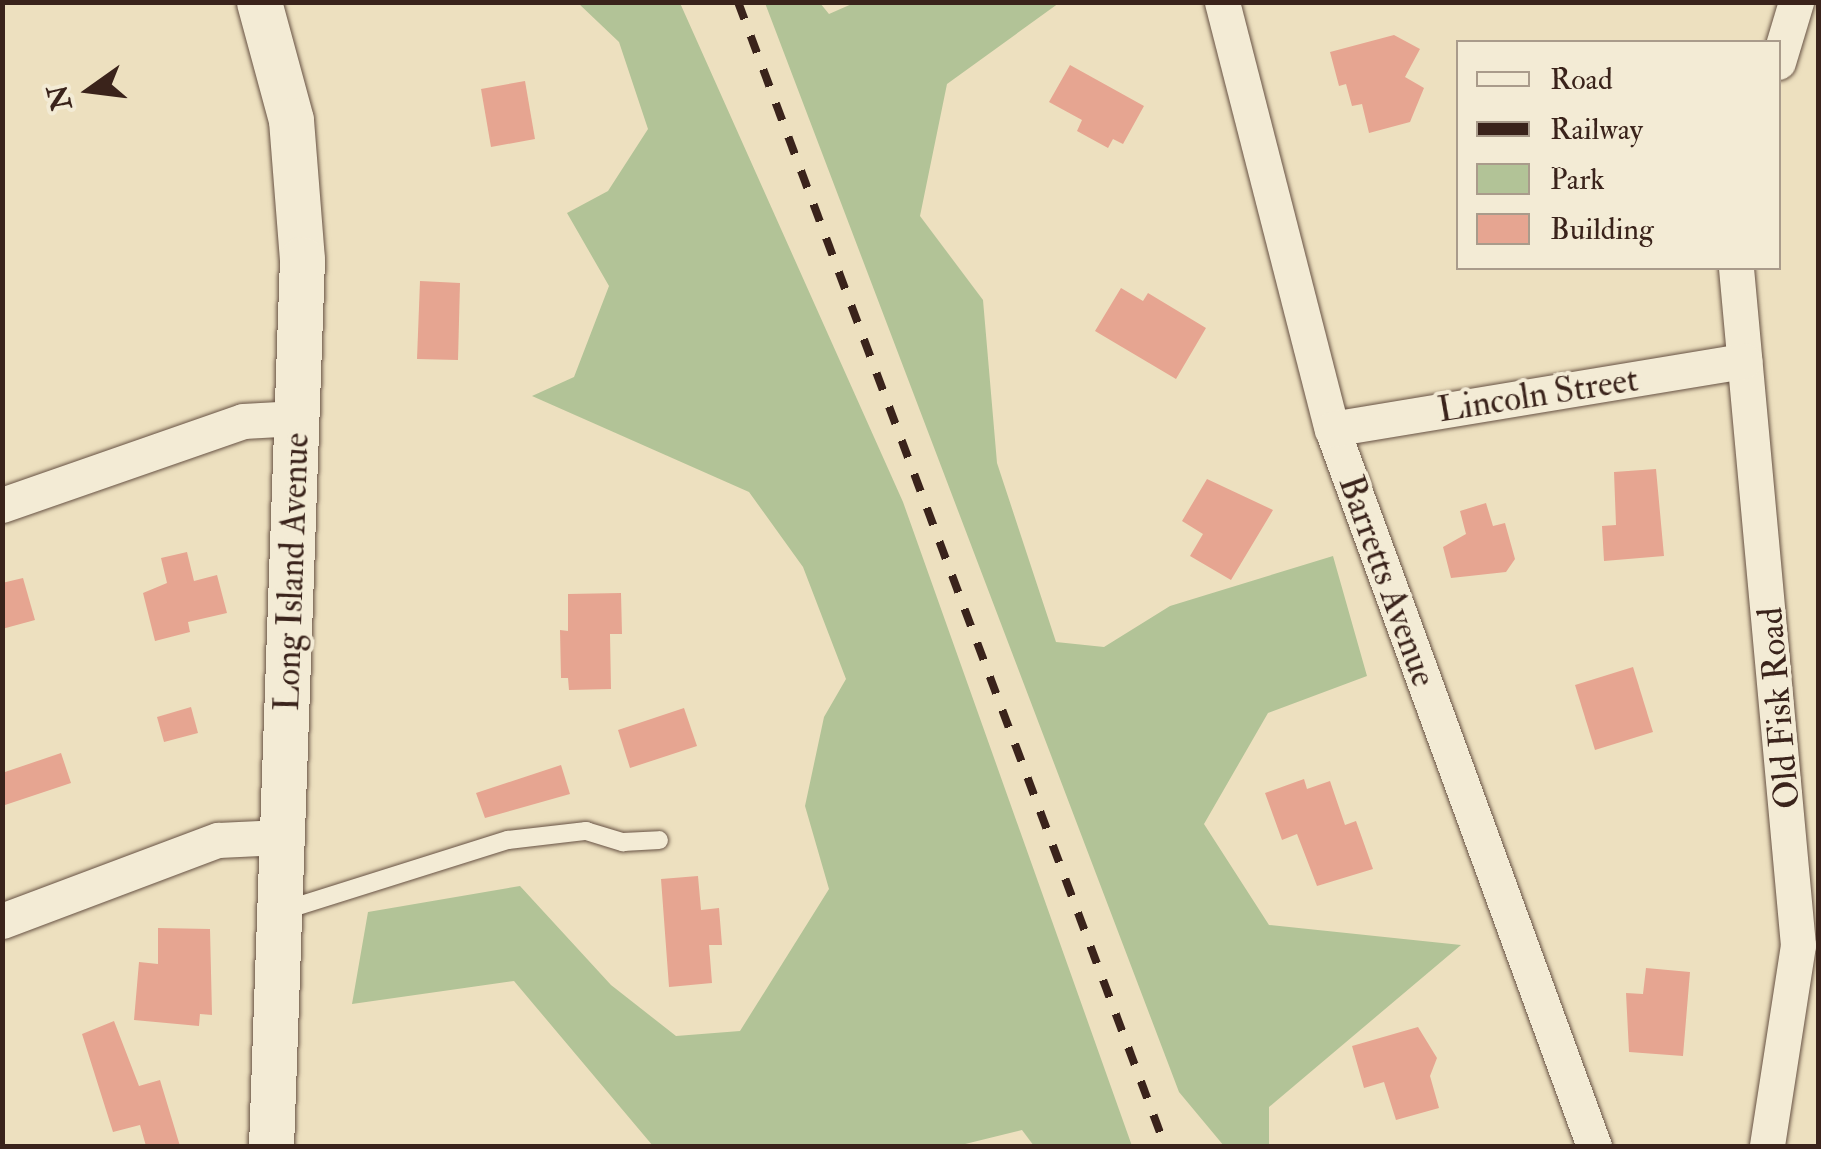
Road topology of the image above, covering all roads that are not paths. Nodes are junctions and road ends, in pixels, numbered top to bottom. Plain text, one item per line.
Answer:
1 (259, 2) edge
2 (1222, 2) edge
3 (1796, 2) edge
4 (1781, 52) edge
5 (1736, 270) edge
6 (1744, 361) junction
7 (297, 418) junction
8 (1332, 429) junction
9 (2, 505) edge
10 (281, 838) junction
11 (659, 840) dead end
12 (279, 912) junction
13 (2, 921) edge
14 (271, 1146) edge
15 (1594, 1146) edge
16 (1767, 1146) edge

1 - 7 street, Long Island Avenue
2 - 8 street, Barretts Avenue
3 - 4 street
5 - 6 street, Old Fisk Road
6 - 8 street, Lincoln Street
6 - 16 street, Old Fisk Road
7 - 9 street
7 - 10 street, Long Island Avenue
8 - 15 street, Barretts Avenue
10 - 12 street, Long Island Avenue
10 - 13 street
11 - 12 lane
12 - 14 street, Long Island Avenue

